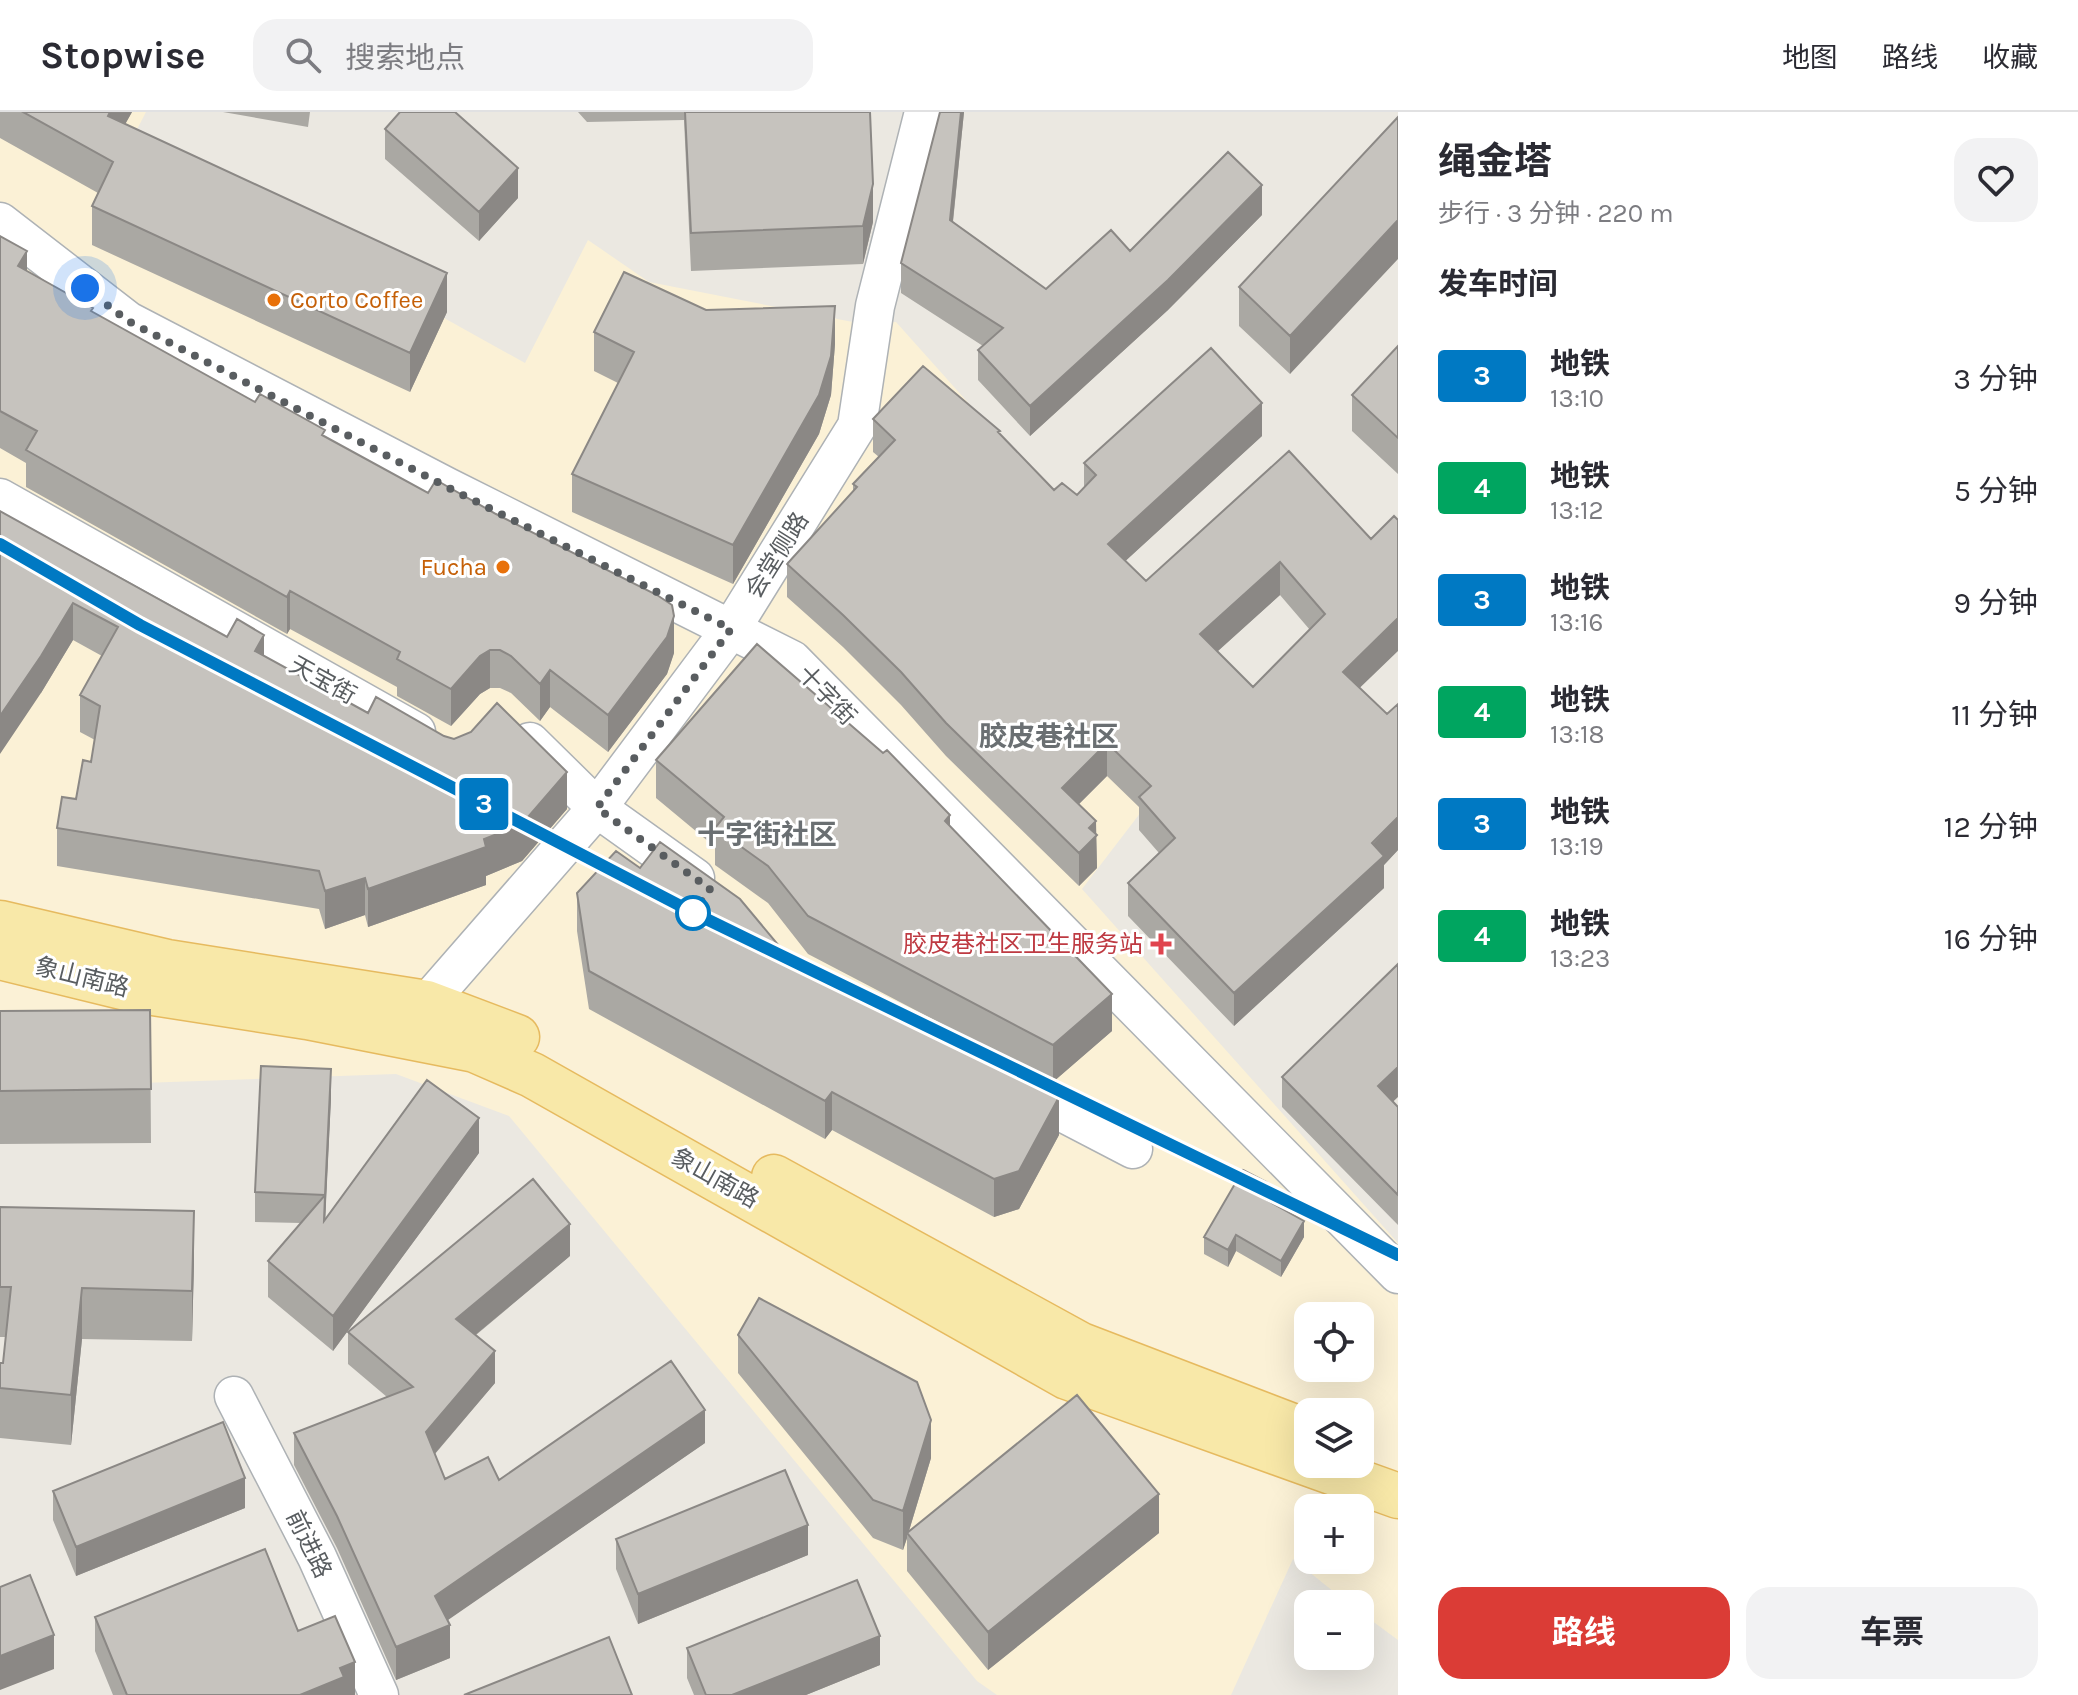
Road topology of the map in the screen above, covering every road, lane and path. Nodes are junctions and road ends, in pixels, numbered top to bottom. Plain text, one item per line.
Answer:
1 (924, 112) edge
2 (0, 222) edge
3 (0, 498) edge
4 (731, 629) junction
5 (506, 719) edge
6 (443, 748) edge
7 (597, 808) junction
8 (718, 895) edge
9 (0, 923) edge
10 (0, 957) edge
11 (427, 1003) junction
12 (978, 1067) edge
13 (1133, 1149) dead end
14 (1398, 1274) edge
15 (234, 1396) dead end
16 (1294, 1427) edge
17 (1374, 1458) edge
18 (1398, 1467) edge
19 (1398, 1496) edge
20 (379, 1695) edge

1 - 4 street, 会堂侧路
2 - 4 street, 十字街
3 - 6 street, 天宝街
4 - 7 street, 会堂侧路
4 - 14 street, 十字街
5 - 7 street
7 - 8 street
7 - 11 street, 会堂侧路
9 - 11 main road, 象山南路
10 - 19 main road, 象山南路
11 - 16 main road, 象山南路
12 - 13 street
15 - 20 street, 前进路
17 - 18 main road

